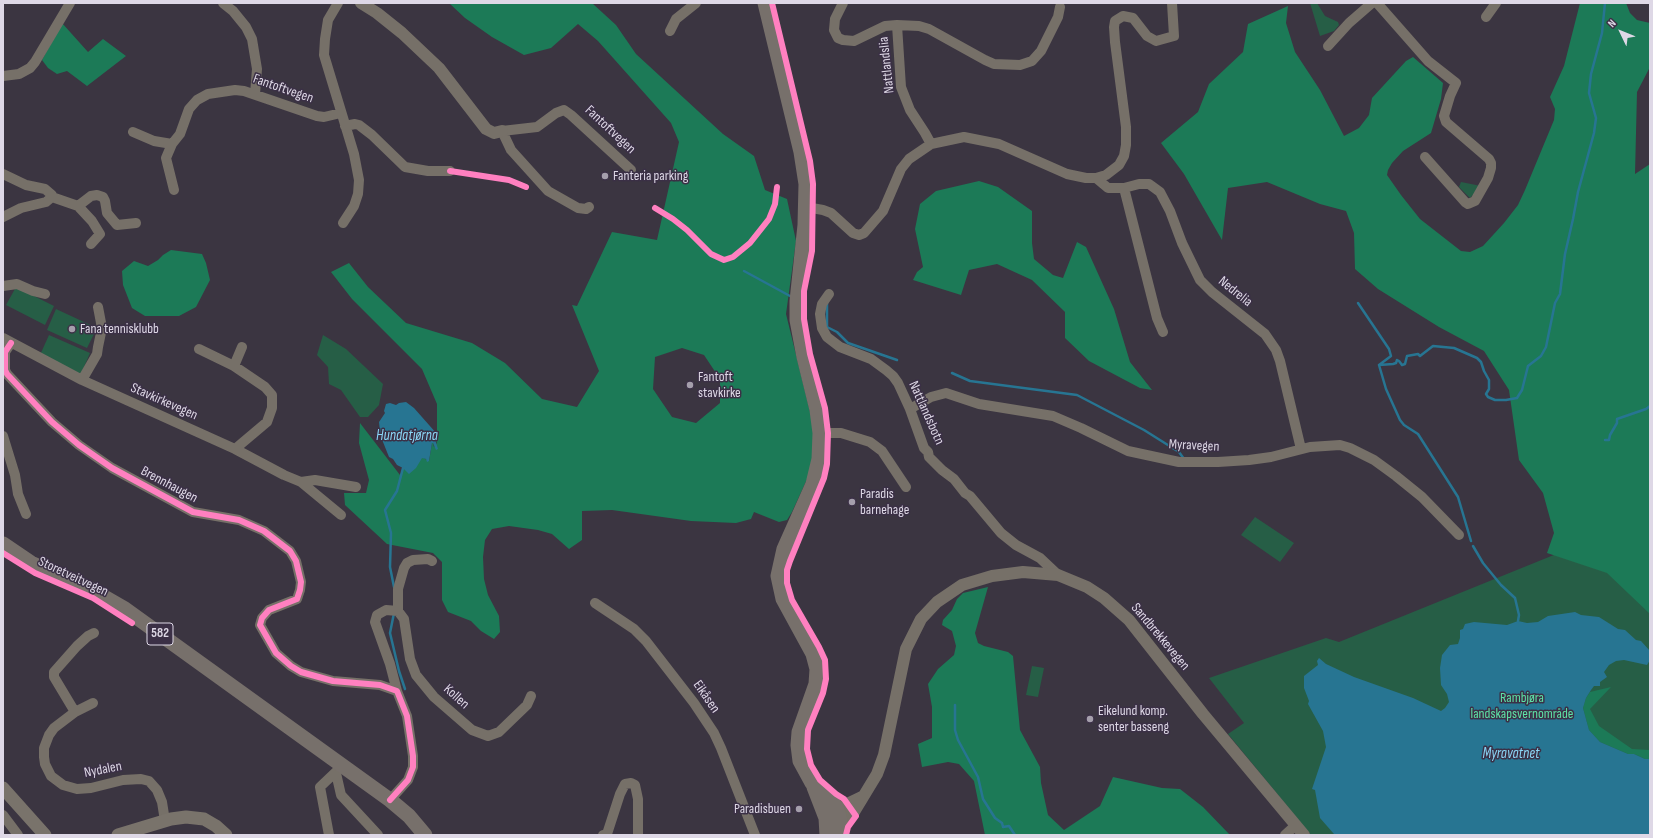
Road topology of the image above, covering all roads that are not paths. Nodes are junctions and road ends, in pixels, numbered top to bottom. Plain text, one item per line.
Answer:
1 (70, 3) edge
2 (223, 3) edge
3 (330, 3) edge
4 (338, 3) edge
5 (361, 3) edge
6 (696, 3) edge
7 (765, 3) edge
8 (843, 3) edge
9 (1172, 3) edge
10 (1372, 3) edge
11 (1377, 3) edge
12 (1496, 3) edge
13 (1060, 6) dead end
14 (330, 15) junction
15 (1486, 17) dead end
16 (897, 25) junction
17 (670, 31) dead end
18 (1328, 46) dead end
19 (3, 76) edge
20 (255, 94) junction
21 (341, 114) junction
22 (344, 126) junction
23 (502, 131) junction
24 (133, 132) dead end
25 (172, 144) junction
26 (931, 144) junction
27 (1425, 157) dead end
28 (630, 170) dead end
29 (450, 171) dead end
30 (3, 174) edge
31 (1096, 178) junction
32 (1124, 188) junction
33 (174, 190) dead end
34 (52, 197) junction
35 (78, 206) junction
36 (589, 207) dead end
37 (806, 207) junction
38 (3, 217) edge
39 (136, 223) dead end
40 (343, 224) dead end
41 (91, 244) dead end
42 (3, 286) edge
43 (45, 294) dead end
44 (829, 294) dead end
45 (98, 307) dead end
46 (1163, 332) dead end
47 (7, 341) edge
48 (242, 347) dead end
49 (199, 349) dead end
50 (234, 366) junction
51 (82, 380) junction
52 (910, 409) junction
53 (820, 433) junction
54 (3, 436) edge
55 (235, 449) junction
56 (1301, 449) junction
57 (301, 482) junction
58 (356, 487) dead end
59 (906, 487) dead end
60 (26, 514) dead end
61 (342, 515) dead end
62 (1458, 535) dead end
63 (3, 544) edge
64 (432, 561) dead end
65 (1058, 575) junction
66 (595, 603) dead end
67 (398, 611) junction
68 (94, 633) dead end
69 (397, 691) junction
70 (531, 696) dead end
71 (93, 703) dead end
72 (75, 712) junction
73 (339, 769) junction
74 (3, 788) edge
75 (390, 800) junction
76 (3, 815) edge
77 (165, 821) junction
78 (835, 821) edge
79 (1296, 825) junction
80 (18, 835) edge
81 (45, 835) edge
82 (118, 835) edge
83 (226, 835) edge
84 (329, 835) edge
85 (378, 835) edge
86 (425, 835) edge
87 (603, 835) edge
88 (638, 835) edge
89 (755, 835) edge
90 (827, 835) edge
91 (1285, 835) edge
92 (1304, 835) edge

1 - 19 street
2 - 20 street
3 - 14 street, Fantoftvegen
4 - 14 street, Fantoftvegen
5 - 23 street, Fantoftvegen
6 - 17 street
7 - 37 main road
8 - 16 street
9 - 31 street
10 - 18 street
11 - 27 street
12 - 15 street
13 - 16 street, Nattlandslia
14 - 21 street, Fantoftvegen
16 - 26 street, Nattlandslia
20 - 21 street, Fantoftvegen
20 - 25 street, Fantoftvegen
21 - 22 street, Fantoftvegen
22 - 29 street
22 - 40 street, Fantoftvegen
23 - 28 street, Fantoftvegen
23 - 36 street
24 - 25 street
25 - 33 street, Fantoftvegen
26 - 31 street, Nedrelia
26 - 37 street
30 - 34 street
31 - 32 street, Nedrelia
32 - 46 street
32 - 56 street, Nedrelia
34 - 35 street
34 - 38 street
35 - 39 street
35 - 41 street
37 - 53 main road
42 - 43 street
44 - 52 street, Nattlandsbotn
45 - 51 street
47 - 51 street, Stavkirkevegen
47 - 69 street, Brennhaugen
48 - 50 street
49 - 50 street
50 - 55 street
51 - 55 street, Stavkirkevegen
52 - 56 street, Myravegen
52 - 65 street, Nattlandsbotn
53 - 59 street
53 - 78 main road
54 - 60 street
55 - 57 street, Stavkirkevegen
56 - 62 street, Myravegen
57 - 58 street
57 - 61 street, Stavkirkevegen
63 - 73 main road, Storetveitvegen / 582
64 - 67 street, Kollen
65 - 78 street, Sandbrekkevegen
65 - 79 street, Sandbrekkevegen
66 - 89 street, Eikåsen
67 - 69 street
67 - 70 street, Kollen
68 - 72 street
69 - 75 street
71 - 72 street, Nydalen
72 - 77 street, Nydalen
73 - 75 main road, Storetveitvegen / 582
73 - 84 street
73 - 85 street
74 - 81 main road
75 - 86 main road, Storetveitvegen / 582
76 - 80 street
77 - 82 main road
77 - 83 main road
78 - 90 main road
79 - 91 street
79 - 92 street, Sandbrekkevegen
87 - 88 street

